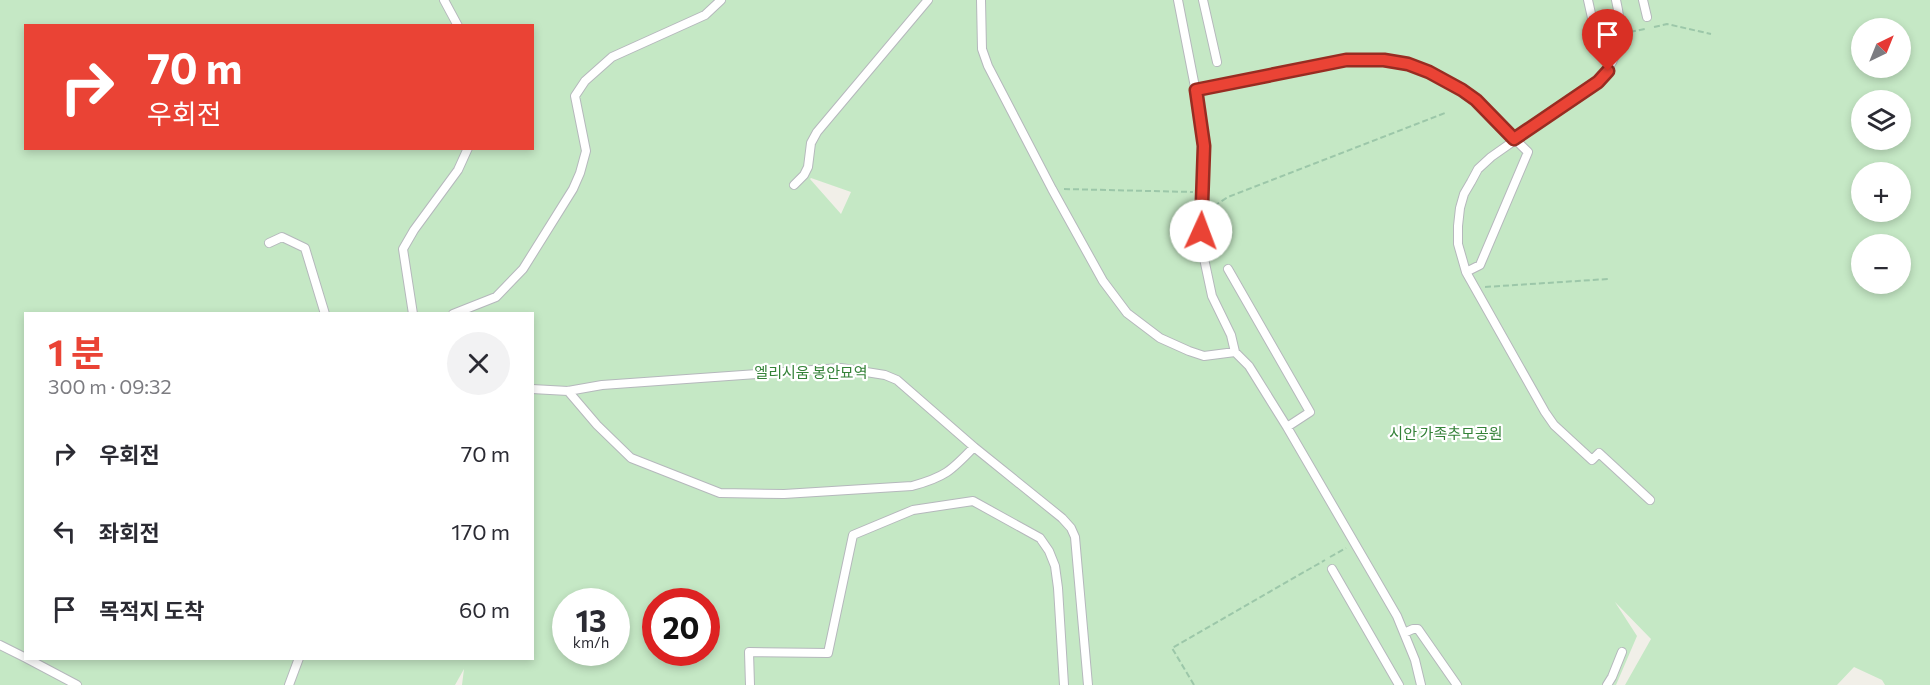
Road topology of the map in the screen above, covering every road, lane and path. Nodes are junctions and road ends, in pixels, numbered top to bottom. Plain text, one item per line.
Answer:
1 (444, 0) edge
2 (721, 0) edge
3 (928, 0) edge
4 (981, 0) edge
5 (1178, 0) edge
6 (1203, 0) edge
7 (1588, 0) edge
8 (1616, 0) edge
9 (1643, 0) edge
10 (1647, 17) dead end
11 (1593, 18) dead end
12 (457, 24) edge
13 (1621, 33) junction
14 (1712, 34) dead end
15 (1217, 62) dead end
16 (1196, 90) junction
17 (1445, 113) dead end
18 (1514, 139) junction
19 (467, 150) edge
20 (794, 185) dead end
21 (1052, 189) junction
22 (1202, 192) junction
23 (1202, 214) junction
24 (269, 243) dead end
25 (1228, 269) dead end
26 (1466, 272) junction
27 (1608, 279) dead end
28 (1474, 288) junction
29 (324, 312) edge
30 (413, 312) edge
31 (458, 312) edge
32 (1235, 352) junction
33 (534, 389) edge
34 (568, 391) junction
35 (1287, 427) junction
36 (974, 447) junction
37 (1650, 500) dead end
38 (1354, 543) junction
39 (1332, 568) dead end
40 (1404, 633) junction
41 (0, 645) edge
42 (1622, 652) dead end
43 (24, 657) edge
44 (30, 660) edge
45 (298, 660) edge
46 (1418, 684) edge
47 (77, 685) edge
48 (288, 685) edge
49 (750, 685) edge
50 (1064, 685) edge
51 (1088, 685) edge
52 (1194, 685) edge
53 (1399, 685) edge
54 (1457, 685) edge
55 (1607, 685) edge

1 - 12 lane
2 - 31 lane
3 - 20 lane
4 - 21 lane
5 - 16 lane
6 - 15 lane
7 - 11 lane
8 - 13 lane
9 - 10 lane
13 - 14 path
13 - 18 lane
16 - 18 lane
16 - 22 lane
17 - 23 path
18 - 26 lane
18 - 26 lane
19 - 30 lane
21 - 22 path
21 - 32 lane
22 - 23 lane
23 - 32 lane
24 - 29 lane
25 - 35 lane
26 - 28 lane
27 - 28 path
28 - 37 lane
32 - 35 lane
33 - 34 lane
34 - 36 lane
34 - 36 lane
35 - 38 lane
36 - 51 lane
38 - 40 lane
38 - 52 path
39 - 53 lane
40 - 46 lane
40 - 54 lane
41 - 43 lane
42 - 55 lane
44 - 47 lane
45 - 48 lane
49 - 50 lane

